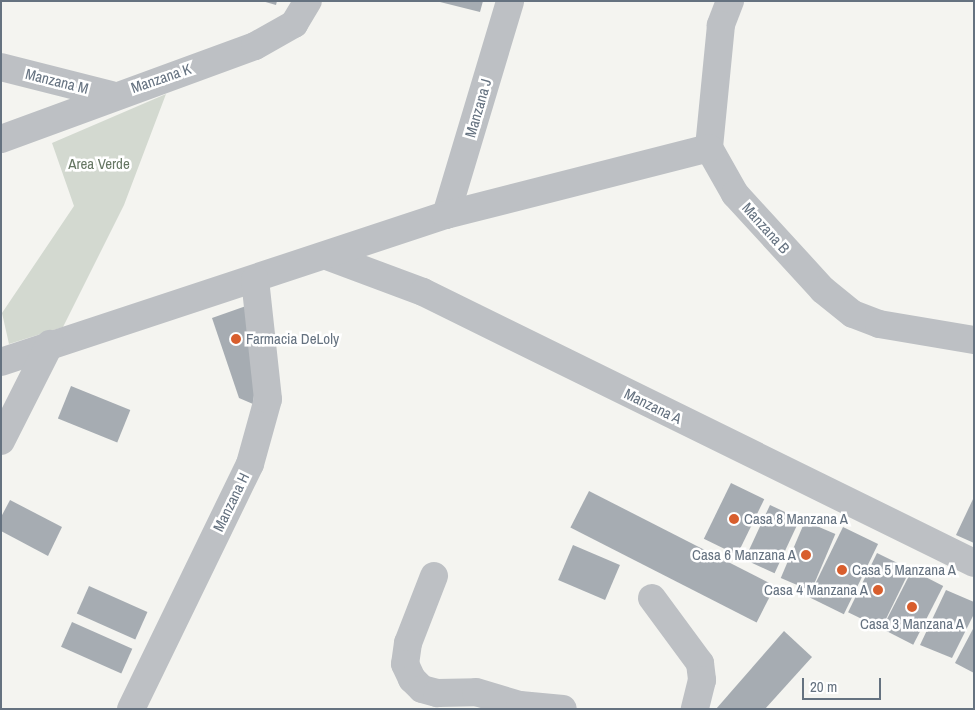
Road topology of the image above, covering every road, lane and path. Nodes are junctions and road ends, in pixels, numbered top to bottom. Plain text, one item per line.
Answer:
1 (308, 1) edge
2 (510, 1) edge
3 (730, 1) edge
4 (1, 67) edge
5 (112, 95) junction
6 (1, 139) edge
7 (709, 148) junction
8 (446, 216) junction
9 (329, 258) junction
10 (255, 280) junction
11 (974, 340) edge
12 (50, 344) junction
13 (1, 362) edge
14 (1, 441) edge
15 (974, 563) edge
16 (434, 576) dead end
17 (652, 598) dead end
18 (131, 709) edge
19 (563, 709) edge
20 (695, 709) edge

1 - 5 street, Manzana K
2 - 8 street, Manzana J
3 - 7 street
4 - 5 street, Manzana M
5 - 6 street, Manzana K
7 - 8 street
7 - 11 street, Manzana B
8 - 9 street
9 - 10 street
9 - 15 street, Manzana A
10 - 12 street
10 - 18 street, Manzana H
12 - 13 street
12 - 14 street
16 - 19 street
17 - 20 street

